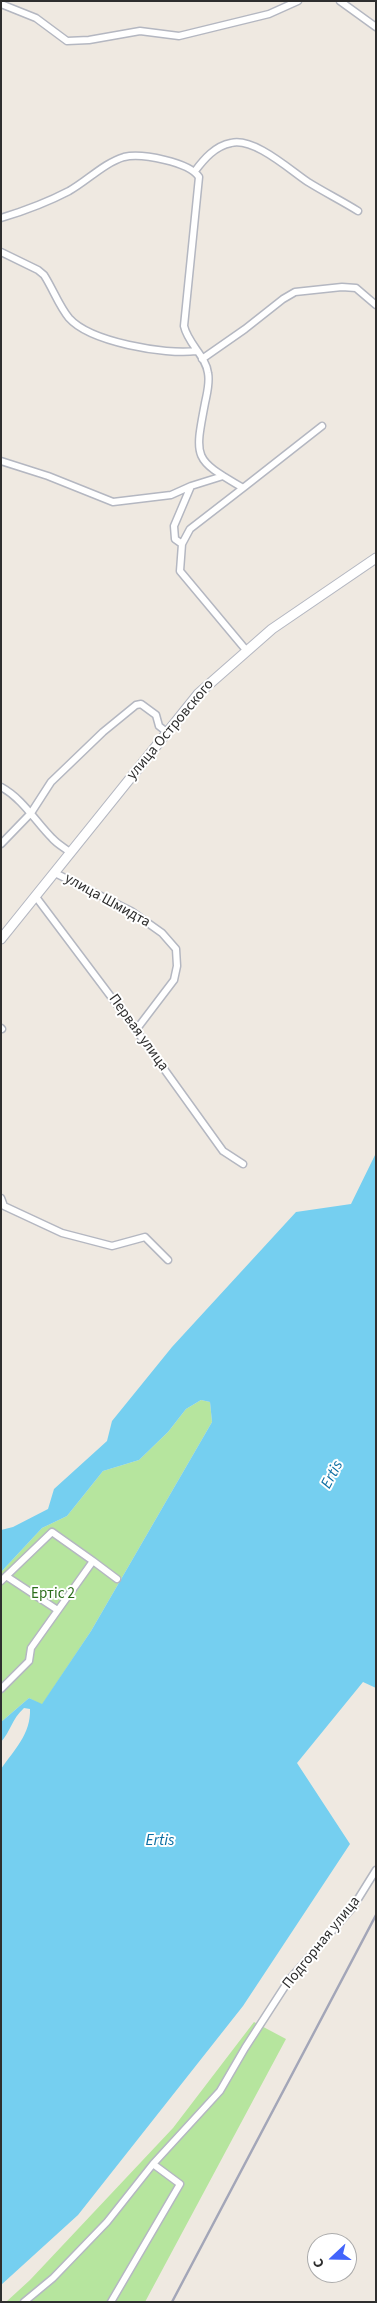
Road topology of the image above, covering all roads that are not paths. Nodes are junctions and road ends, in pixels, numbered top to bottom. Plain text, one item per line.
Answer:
1 (298, 1) edge
2 (340, 1) edge
3 (1, 4) edge
4 (376, 27) edge
5 (197, 174) junction
6 (358, 211) dead end
7 (1, 218) edge
8 (1, 252) edge
9 (376, 305) edge
10 (199, 355) junction
11 (322, 426) dead end
12 (1, 461) edge
13 (223, 476) junction
14 (191, 486) junction
15 (243, 488) junction
16 (182, 544) junction
17 (376, 558) edge
18 (246, 650) junction
19 (168, 733) junction
20 (1, 787) edge
21 (31, 812) junction
22 (1, 844) edge
23 (71, 852) junction
24 (56, 873) junction
25 (36, 897) junction
26 (1, 939) edge
27 (136, 1030) junction
28 (243, 1164) dead end
29 (1, 1198) edge
30 (168, 1260) dead end
31 (93, 1561) junction
32 (4, 1579) edge
33 (117, 1580) dead end
34 (56, 1609) junction
35 (1, 1689) edge
36 (376, 1870) edge
37 (153, 2164) junction
38 (24, 2302) edge
39 (111, 2302) edge

1 - 3 street
2 - 4 street
5 - 6 street
5 - 7 street
5 - 10 street
8 - 10 street
9 - 10 street
10 - 13 street
11 - 15 street
12 - 14 street
13 - 14 street
13 - 15 street
14 - 16 street
15 - 16 street
16 - 18 street
17 - 18 main road, улица Островского
18 - 19 main road, улица Островского
19 - 21 street
19 - 23 main road, улица Островского
20 - 21 street
21 - 22 street
21 - 23 street
23 - 24 main road, улица Островского
24 - 25 main road, улица Островского
24 - 27 street, улица Шмидта
25 - 26 main road, улица Островского
25 - 27 street, Первая улица
27 - 28 street, Первая улица
29 - 30 street
31 - 32 street
31 - 33 street
31 - 34 street
32 - 34 street
34 - 35 street
36 - 37 street, Подгорная улица
37 - 38 street, Подгорная улица
37 - 39 street

